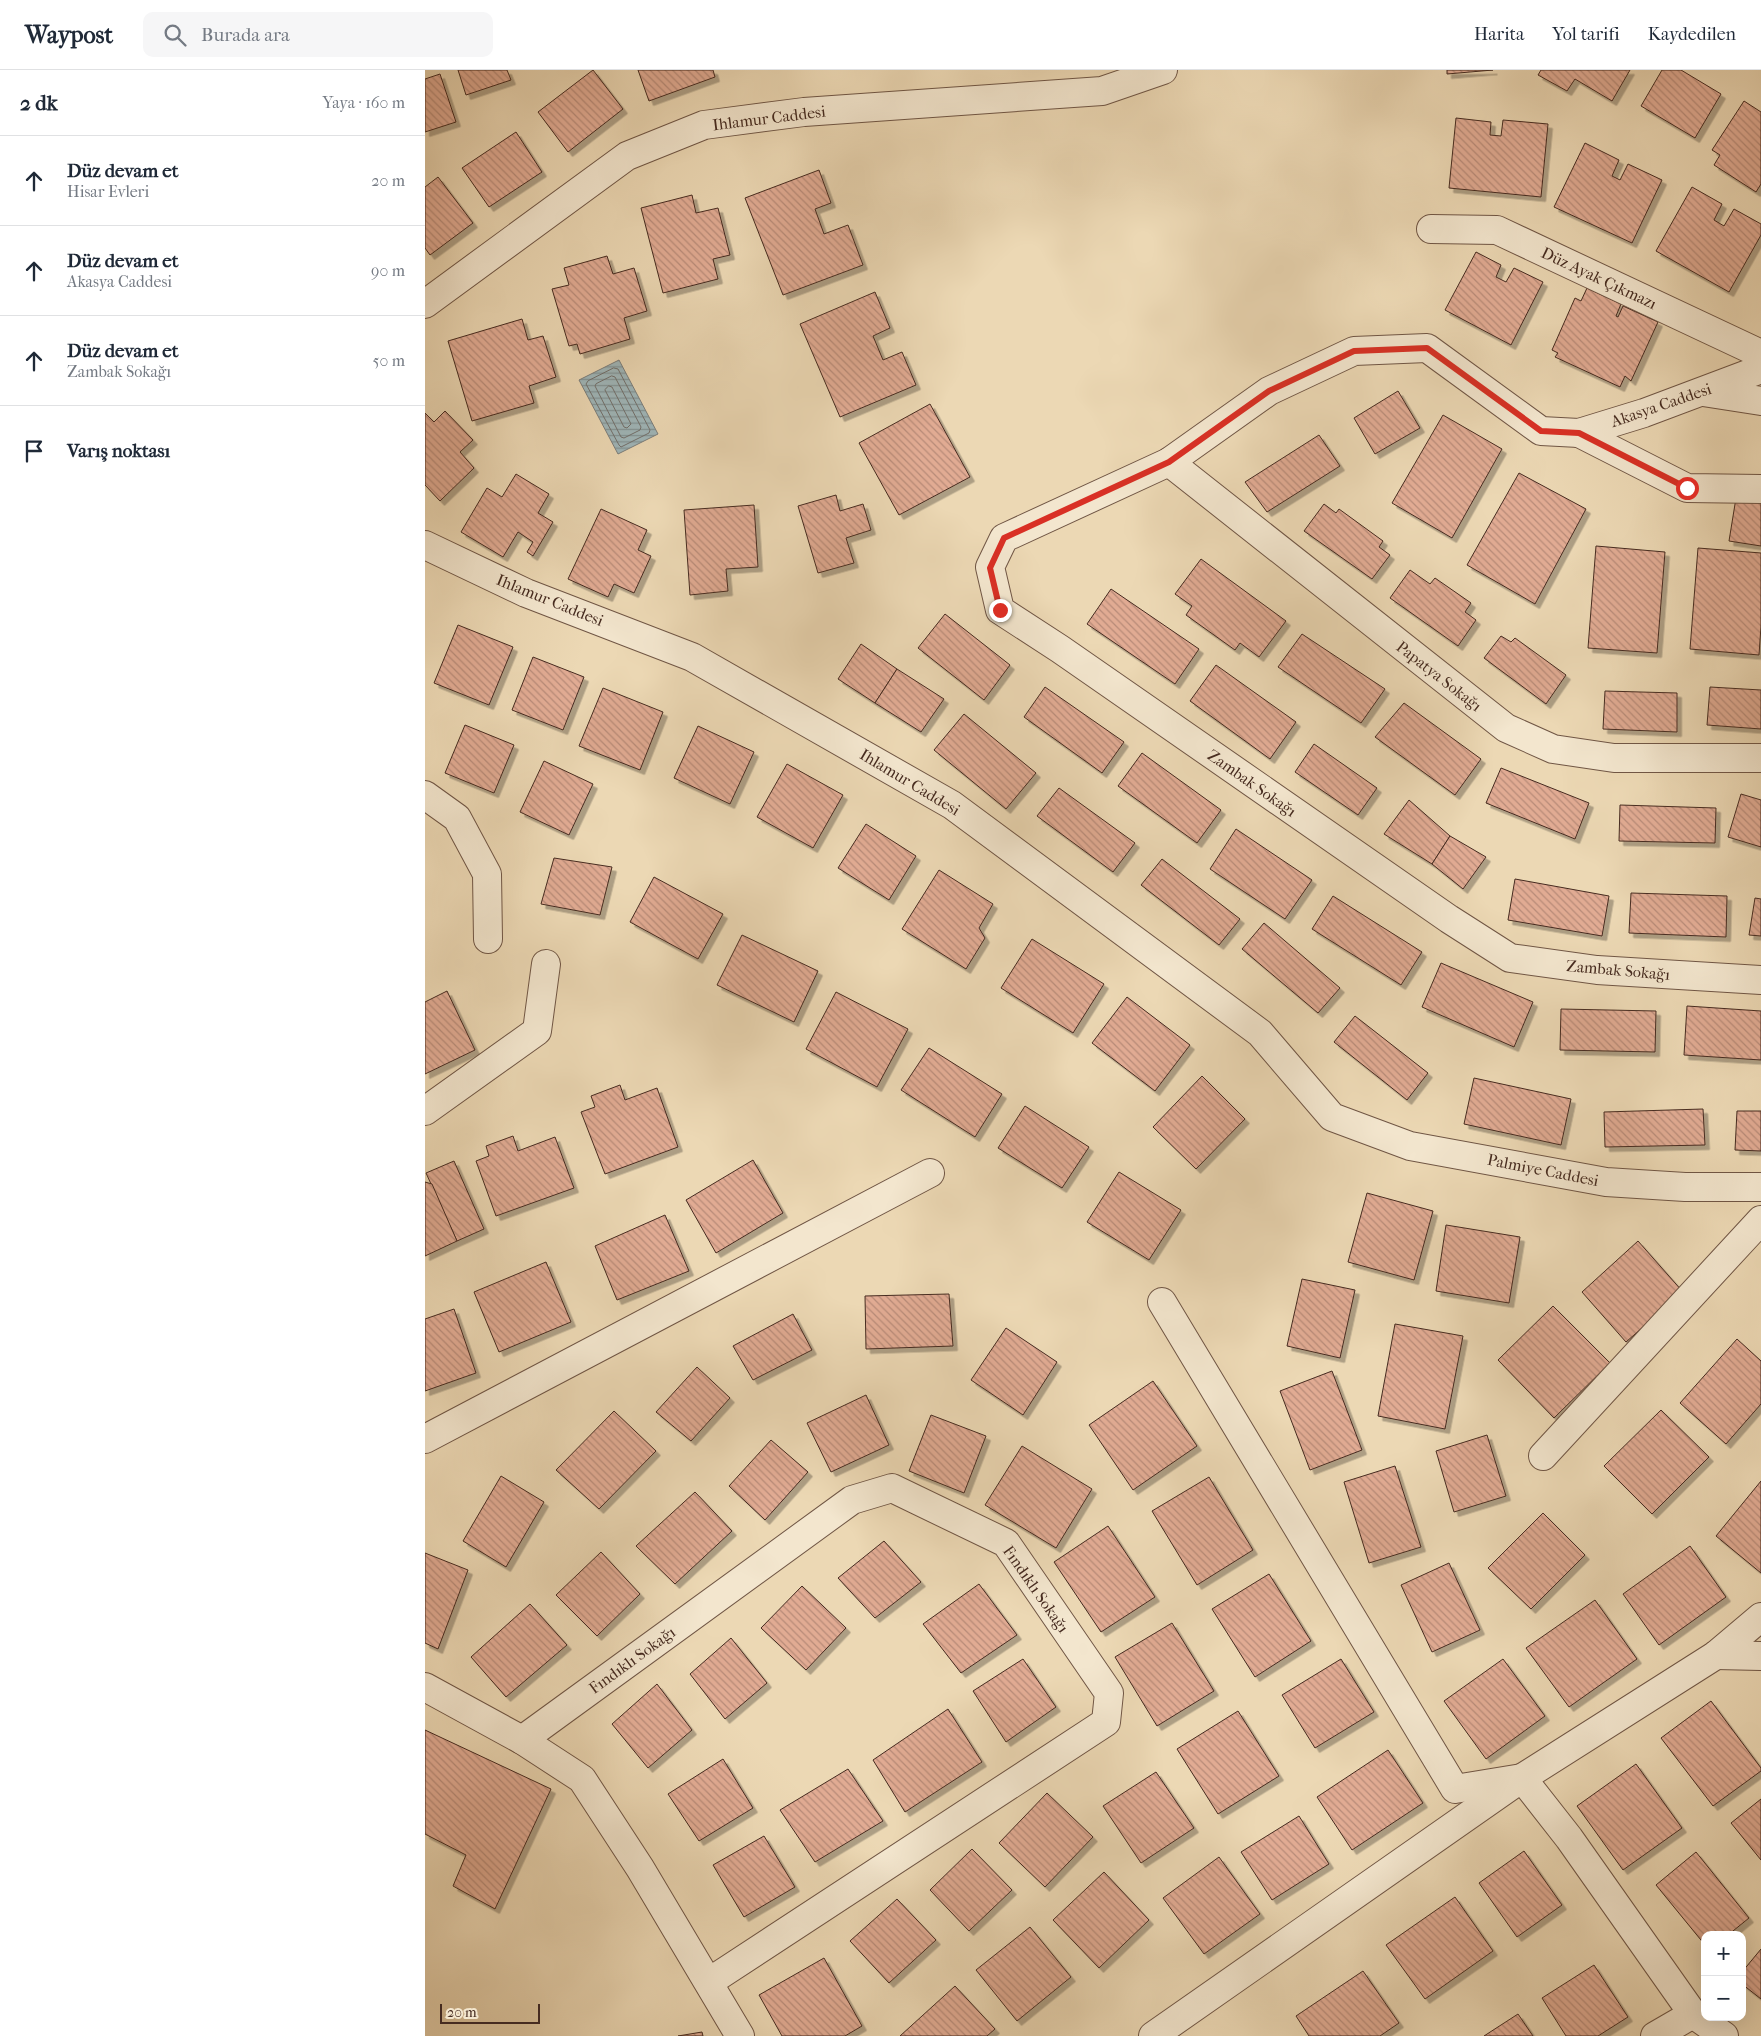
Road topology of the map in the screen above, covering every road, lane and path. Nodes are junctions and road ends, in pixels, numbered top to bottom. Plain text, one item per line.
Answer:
1 (1163, 70) edge
2 (1431, 229) dead end
3 (425, 304) edge
4 (1761, 354) edge
5 (1761, 369) edge
6 (1702, 392) junction
7 (1761, 401) edge
8 (1579, 433) junction
9 (1169, 462) junction
10 (1761, 489) edge
11 (425, 546) edge
12 (1761, 758) edge
13 (425, 795) edge
14 (488, 939) dead end
15 (546, 964) dead end
16 (1761, 980) edge
17 (425, 1111) edge
18 (1332, 1117) joint
19 (930, 1172) dead end
20 (1761, 1188) edge
21 (1761, 1220) edge
22 (1162, 1302) dead end
23 (425, 1439) edge
24 (1543, 1456) dead end
25 (1761, 1617) edge
26 (1716, 1655) junction
27 (1761, 1656) edge
28 (425, 1687) edge
29 (522, 1740) junction
30 (1521, 1778) junction
31 (709, 1982) junction
32 (1693, 2014) junction
33 (741, 2036) edge
34 (1153, 2036) edge
35 (1655, 2036) edge
36 (1725, 2036) edge

1 - 3 street, Ihlamur Caddesi
2 - 4 street, Düz Ayak Çıkmazı
5 - 6 street, Akasya Caddesi
6 - 7 street
6 - 8 street, Akasya Caddesi
8 - 9 street, Akasya Caddesi
8 - 10 street
9 - 12 street, Papatya Sokağı
9 - 16 street, Zambak Sokağı
11 - 18 street, Ihlamur Caddesi
13 - 14 street
15 - 17 street
18 - 20 street, Palmiye Caddesi
19 - 23 street
21 - 24 street
22 - 30 street
25 - 26 street
26 - 27 street
26 - 30 street
28 - 29 street
29 - 31 street
29 - 31 street, Fındıklı Sokağı
30 - 32 street
30 - 34 street
31 - 33 street
32 - 35 street
32 - 36 street

